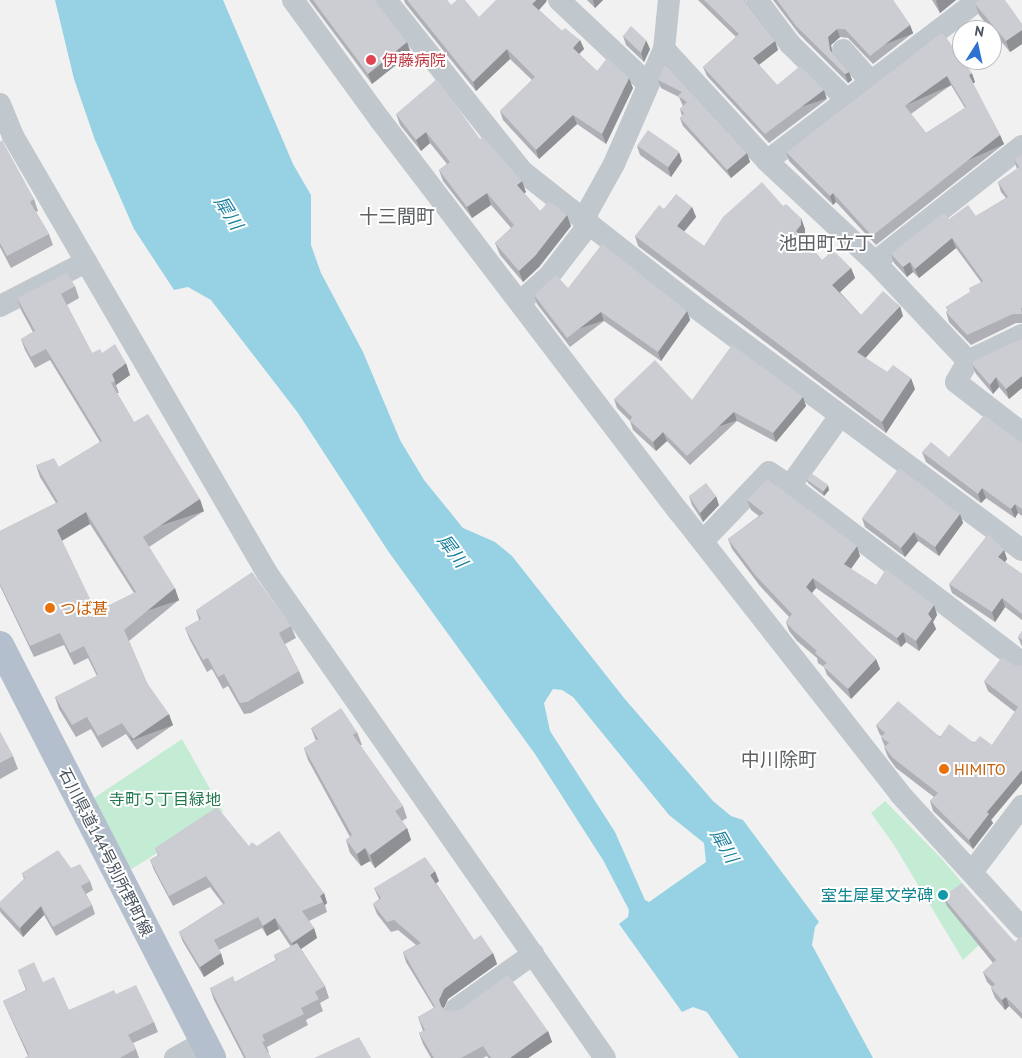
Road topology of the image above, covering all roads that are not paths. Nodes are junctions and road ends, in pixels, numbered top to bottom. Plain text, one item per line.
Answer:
1 (294, 0) edge
2 (386, 0) edge
3 (560, 0) edge
4 (669, 0) edge
5 (758, 0) edge
6 (978, 0) edge
7 (664, 49) junction
8 (843, 50) dead end
9 (870, 82) junction
10 (648, 83) junction
11 (847, 100) junction
12 (0, 104) edge
13 (1022, 146) edge
14 (767, 161) junction
15 (586, 222) junction
16 (86, 262) junction
17 (875, 262) junction
18 (520, 302) junction
19 (0, 306) edge
20 (1022, 335) edge
21 (968, 361) junction
22 (840, 416) junction
23 (1022, 433) edge
24 (790, 486) junction
25 (703, 541) junction
26 (1022, 550) edge
27 (0, 645) edge
28 (1022, 663) edge
29 (1022, 806) edge
30 (972, 872) junction
31 (1022, 928) edge
32 (533, 954) junction
33 (456, 1009) edge
34 (208, 1050) edge
35 (175, 1058) edge
36 (605, 1058) edge

1 - 18 street
2 - 15 street
3 - 10 street
4 - 7 street
5 - 11 street
6 - 9 street
7 - 10 street
7 - 14 street
8 - 9 street
9 - 11 street
10 - 15 street
11 - 14 street
12 - 16 street
13 - 17 street
14 - 17 street
15 - 18 street
15 - 22 street
16 - 19 street
16 - 32 street
17 - 21 street
18 - 25 street
20 - 21 street
21 - 23 street
22 - 24 street
22 - 26 street
24 - 25 street
24 - 28 street
25 - 30 street
27 - 34 main road, 石川県道144号別所野町線
29 - 30 street
30 - 31 street
32 - 33 street
32 - 36 street
34 - 35 street

